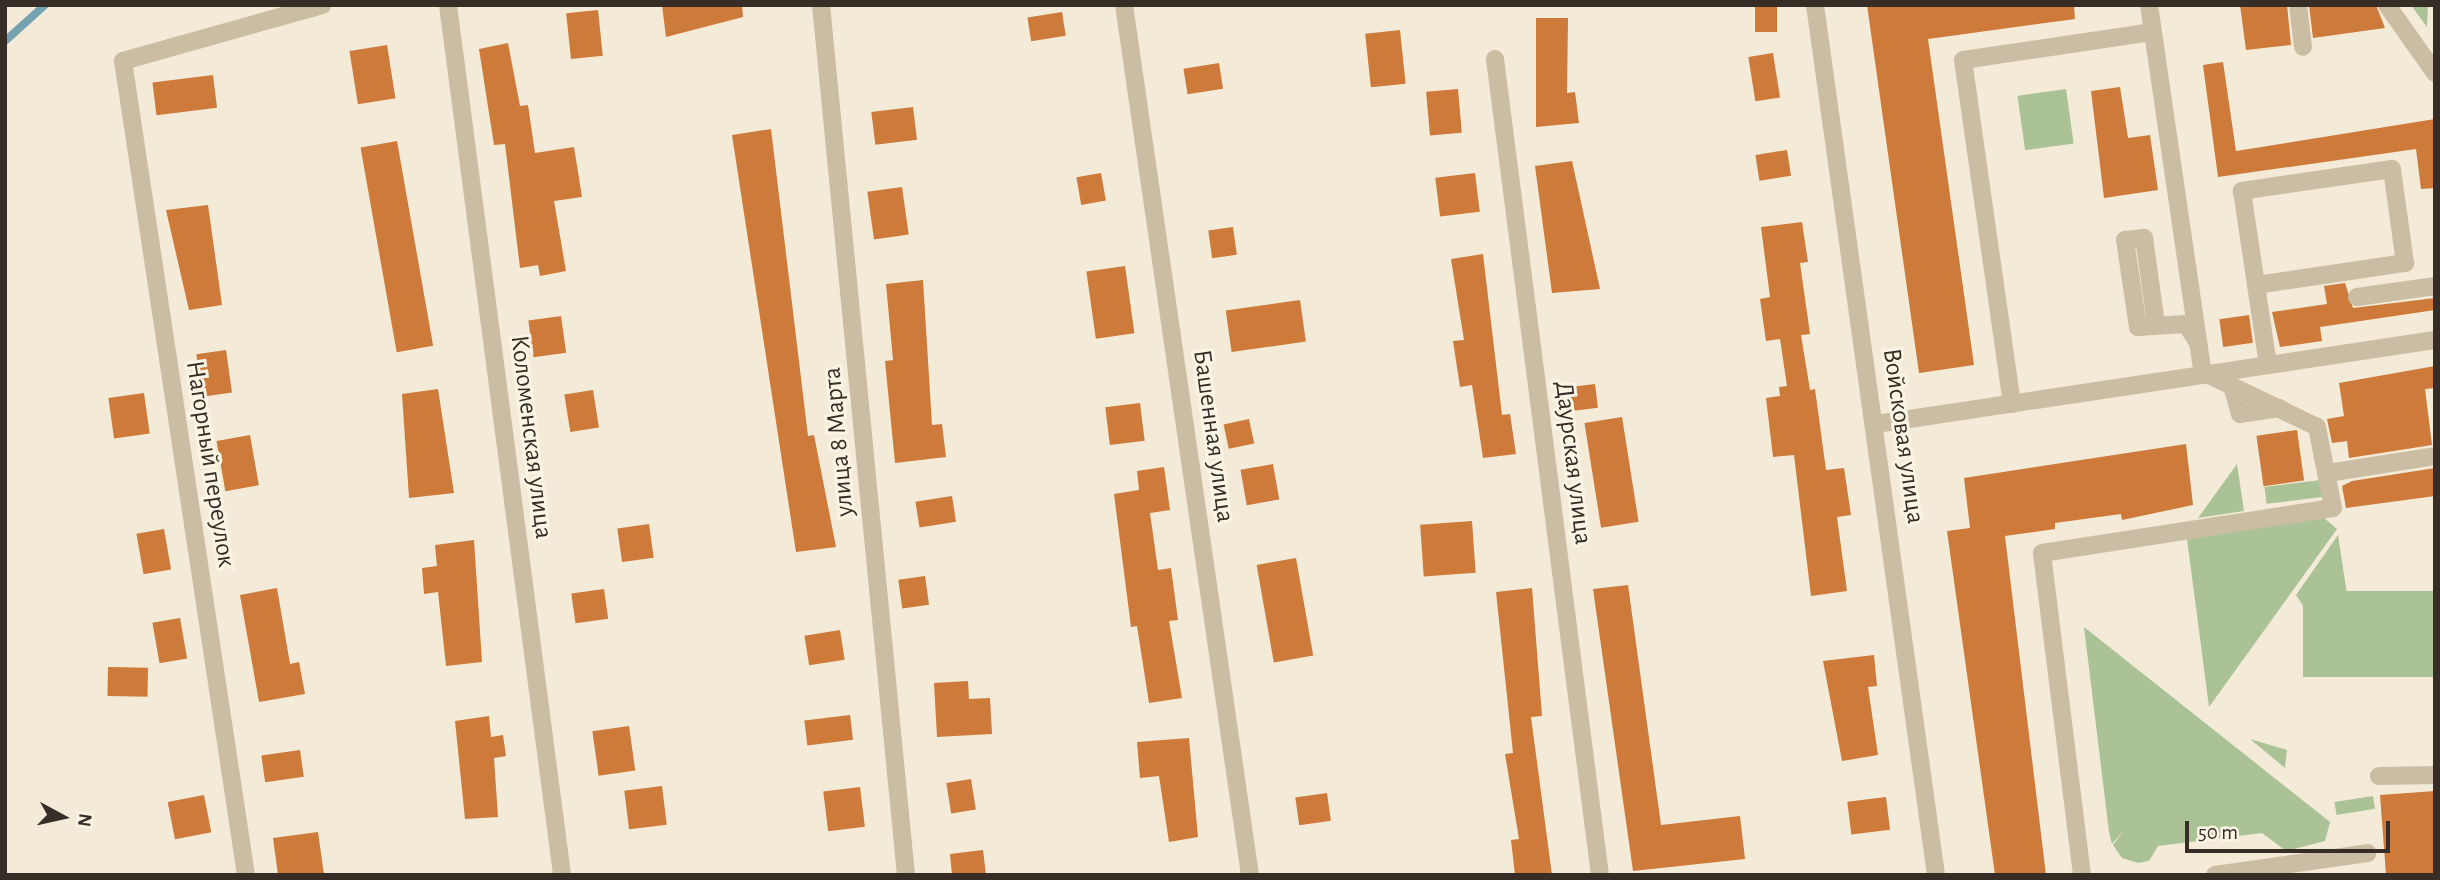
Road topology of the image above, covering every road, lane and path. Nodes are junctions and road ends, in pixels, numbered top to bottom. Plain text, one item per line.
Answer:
1 (322, 5) edge
2 (448, 5) edge
3 (821, 5) edge
4 (1124, 5) edge
5 (1815, 5) edge
6 (2149, 5) edge
7 (2298, 5) edge
8 (2387, 5) edge
9 (2153, 32) junction
10 (2304, 47) dead end
11 (1495, 59) dead end
12 (2435, 73) edge
13 (2256, 285) junction
14 (2435, 286) edge
15 (2357, 297) dead end
16 (2156, 324) dead end
17 (2435, 340) edge
18 (2198, 344) junction
19 (2268, 365) junction
20 (2205, 374) junction
21 (2012, 404) junction
22 (1876, 424) junction
23 (2435, 456) edge
24 (2328, 473) junction
25 (2435, 775) edge
26 (2379, 776) dead end
27 (2367, 853) dead end
28 (246, 875) edge
29 (562, 875) edge
30 (906, 875) edge
31 (1250, 875) edge
32 (1600, 875) edge
33 (1936, 875) edge
34 (2082, 875) edge
35 (2215, 875) edge

1 - 28 street, Нагорный переулок
2 - 29 street, Коломенская улица
3 - 30 street, улица 8 Марта
4 - 31 street, Башенная улица
5 - 22 street, Войсковая улица
6 - 9 street
7 - 10 street
8 - 12 street
9 - 18 street
9 - 21 street
11 - 32 street, Даурская улица
13 - 13 street
13 - 19 street
14 - 15 street
16 - 18 street
17 - 19 street
18 - 20 street
19 - 20 street
20 - 21 street
20 - 24 street
21 - 22 street
22 - 33 street, Войсковая улица
23 - 24 street
24 - 34 street
25 - 26 street
27 - 35 street

